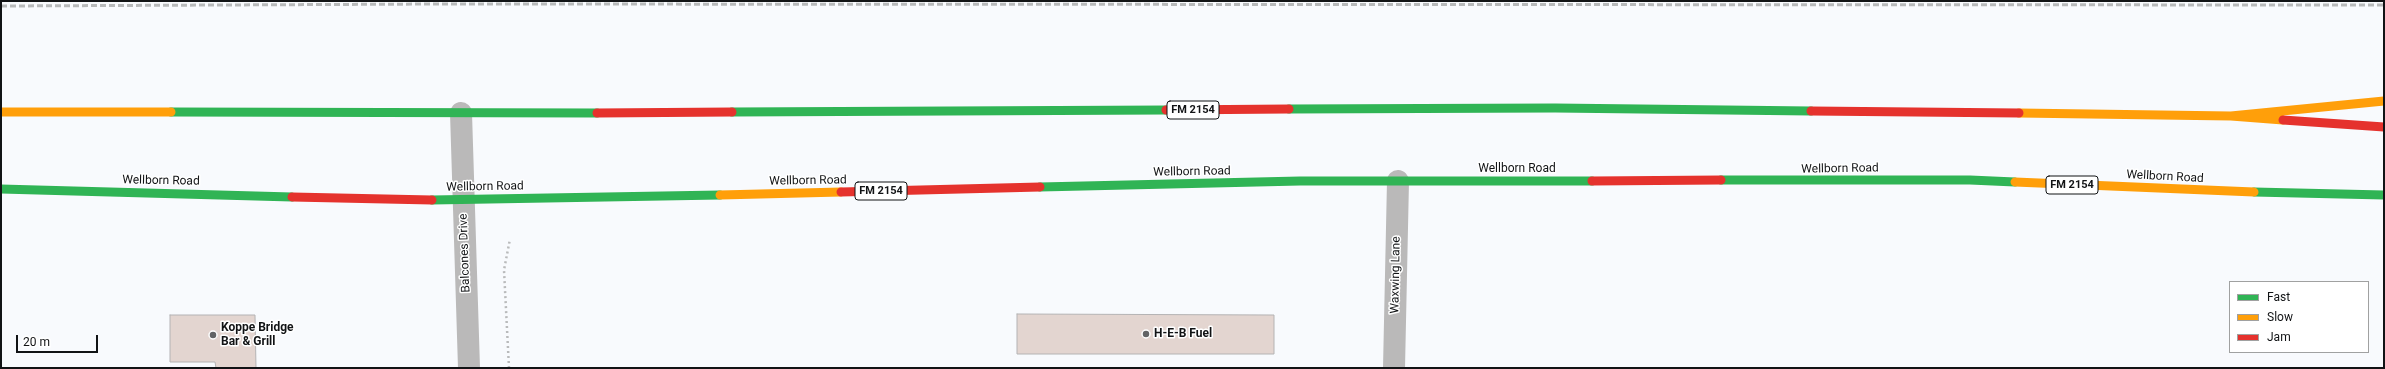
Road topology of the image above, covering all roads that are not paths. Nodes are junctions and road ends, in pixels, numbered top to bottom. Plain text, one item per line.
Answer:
1 (2384, 101) edge
2 (1, 112) edge
3 (461, 113) junction
4 (2231, 116) junction
5 (2384, 127) edge
6 (1398, 181) junction
7 (1, 189) edge
8 (2384, 195) edge
9 (463, 200) junction
10 (469, 368) edge
11 (1394, 368) edge

1 - 4 main road
2 - 3 main road, FM 2154
3 - 4 main road, FM 2154
3 - 9 street, Balcones Drive
4 - 5 main road, FM 2154
6 - 8 main road, Wellborn Road / FM 2154
6 - 9 main road, Wellborn Road / FM 2154
6 - 11 street, Waxwing Lane
7 - 9 main road, Wellborn Road / FM 2154
9 - 10 street, Balcones Drive

